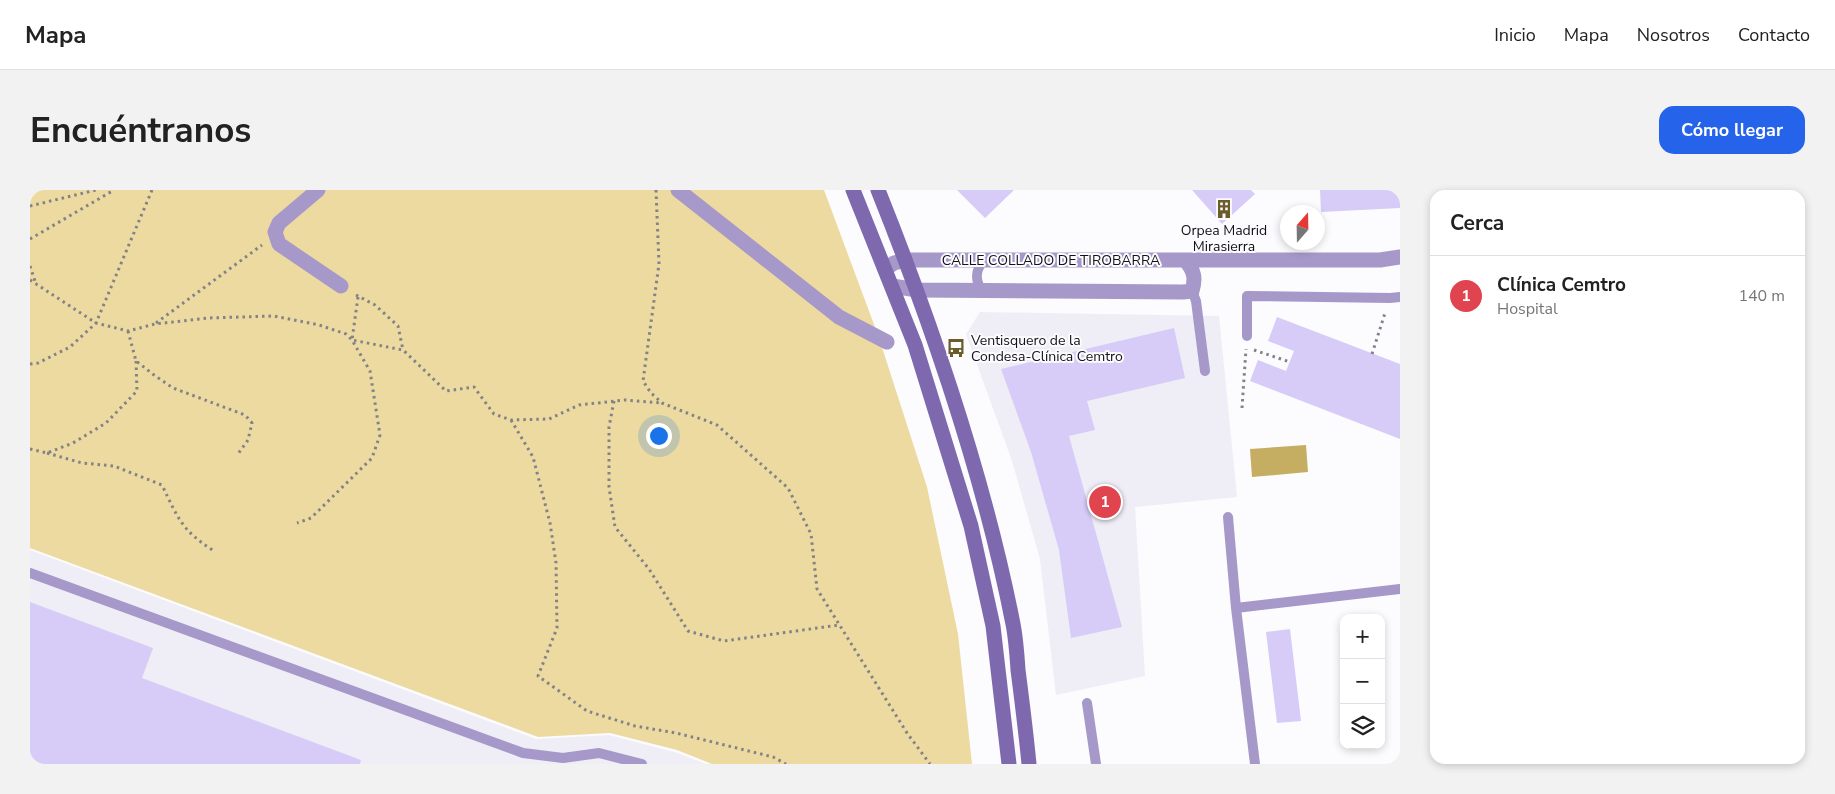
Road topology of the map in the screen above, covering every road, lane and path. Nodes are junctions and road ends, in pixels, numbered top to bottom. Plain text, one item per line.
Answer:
1 (96, 190) edge
2 (114, 190) edge
3 (152, 190) edge
4 (318, 190) edge
5 (656, 190) edge
6 (678, 190) edge
7 (853, 190) edge
8 (878, 190) edge
9 (30, 206) edge
10 (30, 239) edge
11 (279, 244) junction
12 (1400, 257) edge
13 (906, 260) junction
14 (984, 260) junction
15 (1186, 261) junction
16 (30, 266) edge
17 (885, 269) junction
18 (30, 280) edge
19 (36, 284) junction
20 (341, 286) joint
21 (892, 286) junction
22 (917, 290) junction
23 (982, 290) junction
24 (1192, 291) junction
25 (358, 296) junction
26 (1395, 298) edge
27 (96, 323) junction
28 (155, 324) junction
29 (128, 331) junction
30 (1247, 336) joint
31 (352, 340) junction
32 (887, 342) dead end
33 (1246, 347) junction
34 (403, 350) junction
35 (1372, 354) dead end
36 (136, 360) junction
37 (1290, 362) dead end
38 (30, 364) edge
39 (1205, 371) dead end
40 (614, 401) junction
41 (662, 403) junction
42 (1242, 408) dead end
43 (511, 420) junction
44 (30, 450) edge
45 (47, 453) junction
46 (238, 454) dead end
47 (1228, 517) dead end
48 (297, 523) dead end
49 (214, 551) dead end
50 (30, 573) edge
51 (1400, 589) edge
52 (1236, 608) junction
53 (839, 625) junction
54 (1087, 703) dead end
55 (642, 764) edge
56 (786, 764) edge
57 (930, 764) edge
58 (1009, 764) edge
59 (1029, 764) edge
60 (1096, 764) edge
61 (1255, 764) edge

1 - 9 path
2 - 10 path
3 - 27 path
4 - 11 street
5 - 41 path
6 - 32 street
7 - 17 main road
8 - 13 main road
11 - 20 street
11 - 28 path
12 - 15 street, CALLE COLLADO DE TIROBARRA
13 - 14 street, CALLE COLLADO DE TIROBARRA
13 - 17 street, CALLE COLLADO DE TIROBARRA
13 - 22 main road
14 - 15 street, CALLE COLLADO DE TIROBARRA
14 - 23 lane
15 - 24 street
16 - 19 path
17 - 21 main road
18 - 19 path
19 - 27 path
20 - 25 path
21 - 22 street
21 - 58 main road
22 - 23 street
22 - 59 main road
23 - 24 street
24 - 39 lane
25 - 31 path
25 - 34 path
26 - 30 lane
26 - 35 path
27 - 29 path
27 - 38 path
28 - 29 path
28 - 31 path
29 - 36 path
30 - 33 path
31 - 34 path
31 - 48 path
33 - 37 path
33 - 42 path
34 - 43 path
36 - 45 path
36 - 46 path
40 - 41 path
40 - 43 path
40 - 53 path
41 - 53 path
43 - 56 path
44 - 45 path
45 - 49 path
47 - 52 lane
50 - 55 lane
51 - 52 lane
52 - 61 lane
53 - 57 path
54 - 60 lane

